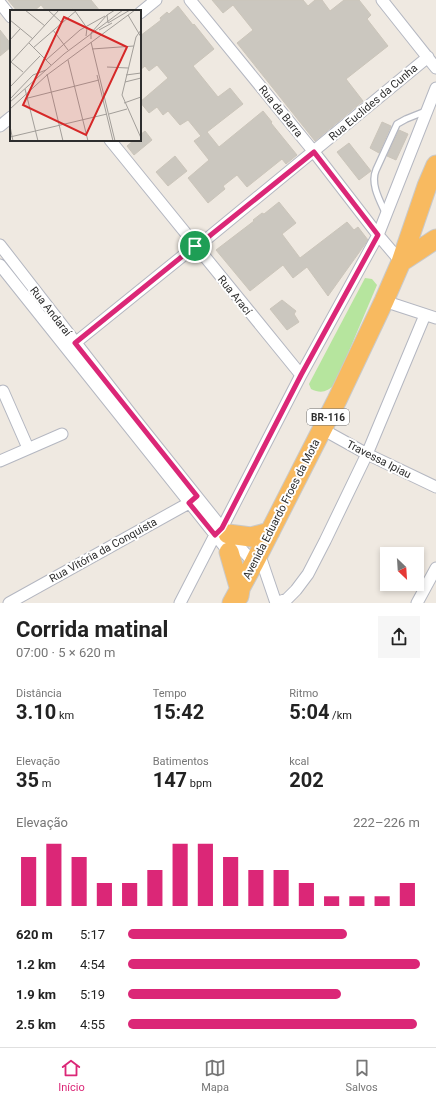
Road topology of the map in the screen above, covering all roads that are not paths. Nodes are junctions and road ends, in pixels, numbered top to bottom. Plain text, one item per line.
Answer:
1 (156, 0) edge
2 (190, 0) edge
3 (382, 0) edge
4 (0, 3) edge
5 (141, 12) edge
6 (10, 16) edge
7 (428, 57) junction
8 (436, 68) edge
9 (436, 88) edge
10 (427, 111) junction
11 (10, 118) edge
12 (0, 126) edge
13 (111, 141) edge
14 (314, 152) junction
15 (436, 165) edge
16 (386, 215) junction
17 (378, 235) junction
18 (436, 239) edge
19 (0, 245) edge
20 (195, 246) junction
21 (401, 262) junction
22 (0, 266) edge
23 (384, 300) junction
24 (425, 315) junction
25 (436, 318) edge
26 (75, 343) junction
27 (301, 375) junction
28 (3, 390) dead end
29 (322, 429) junction
30 (62, 434) dead end
31 (28, 448) junction
32 (367, 454) junction
33 (0, 461) edge
34 (436, 487) edge
35 (193, 499) junction
36 (270, 532) junction
37 (224, 537) junction
38 (436, 569) edge
39 (245, 581) edge
40 (9, 603) edge
41 (180, 603) edge
42 (276, 603) edge
43 (417, 603) edge

1 - 5 street
2 - 14 street, Rua da Barra
3 - 7 street
4 - 6 street
7 - 8 street
7 - 14 street, Rua Euclides da Cunha
9 - 10 street
10 - 16 street
10 - 16 lane
11 - 12 street
13 - 20 street, Rua Arací
14 - 17 street, Rua da Barra
14 - 20 street, Rua Euclides da Cunha
15 - 21 highway, Avenida Eduardo Froes da Mota / BR-116
16 - 17 street
17 - 21 street, Rua da Barra
17 - 27 street
18 - 21 highway
19 - 26 street, Rua Andaraí
20 - 26 street, Rua Euclides da Cunha
20 - 27 street, Rua Arací
21 - 23 highway, Avenida Eduardo Froes da Mota / BR-116
22 - 35 street, Rua Andaraí
23 - 24 street
23 - 29 highway, Avenida Eduardo Froes da Mota / BR-116
24 - 25 street
24 - 32 street
26 - 35 street, Rua Andaraí
27 - 37 street
28 - 31 street
29 - 32 street, Travessa Ipiau
29 - 36 highway, Avenida Eduardo Froes da Mota / BR-116
30 - 31 street
31 - 33 street
32 - 34 street, Travessa Ipiau
32 - 42 street
35 - 37 street, Rua Andaraí
35 - 40 street, Rua Vitória da Conquista
36 - 37 highway
36 - 39 highway, Avenida Eduardo Froes da Mota / BR-116
37 - 39 highway
37 - 39 street, Rua Andaraí
37 - 41 street
38 - 43 street
39 - 42 street, Rua Andaraí

